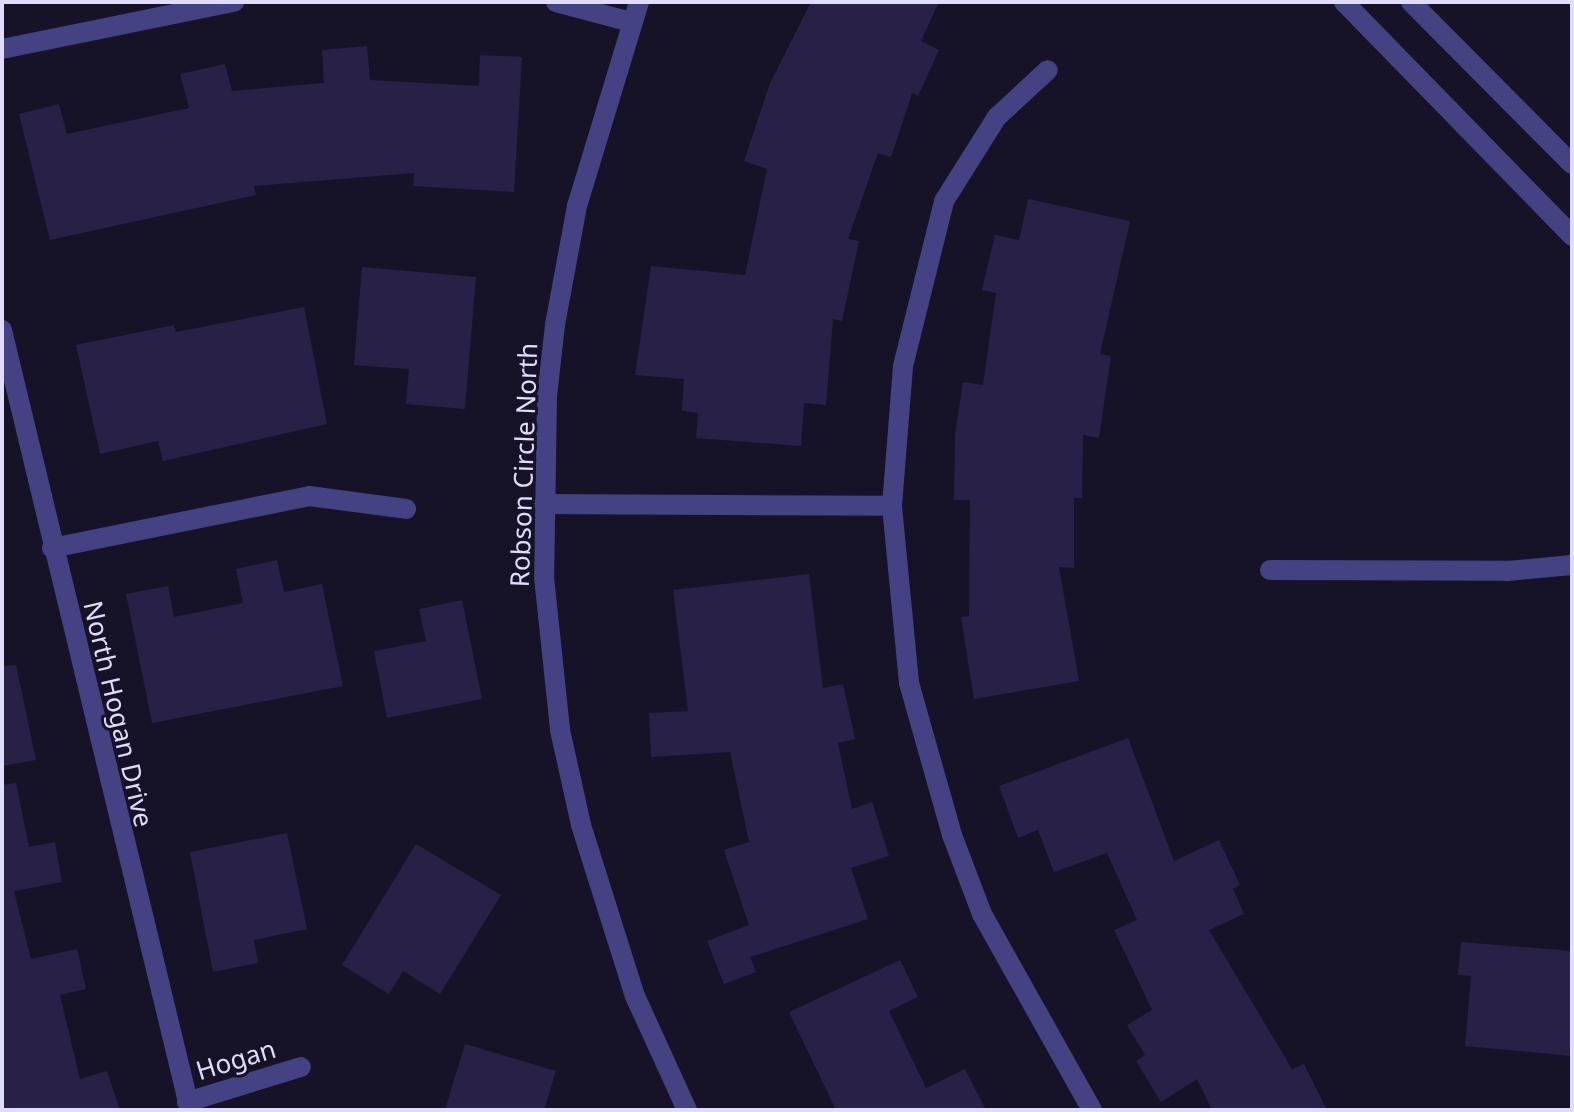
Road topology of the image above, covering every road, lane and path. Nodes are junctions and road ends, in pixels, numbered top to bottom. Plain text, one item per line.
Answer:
1 (234, 2) edge
2 (556, 2) edge
3 (639, 2) edge
4 (1344, 2) edge
5 (1411, 2) edge
6 (631, 22) junction
7 (2, 49) edge
8 (1048, 70) dead end
9 (1572, 164) edge
10 (1572, 236) edge
11 (2, 330) edge
12 (544, 504) junction
13 (892, 506) junction
14 (406, 509) dead end
15 (52, 548) junction
16 (1572, 565) edge
17 (1270, 570) dead end
18 (301, 1067) dead end
19 (188, 1106) edge
20 (687, 1110) edge
21 (1092, 1110) edge

1 - 7 street
2 - 6 street
3 - 6 street, Robson Circle North
4 - 10 street
5 - 9 street
6 - 12 street, Robson Circle North
8 - 13 street
11 - 15 street, North Hogan Drive
12 - 13 street
12 - 20 street, Robson Circle North
13 - 21 street
14 - 15 street
15 - 19 street, North Hogan Drive
16 - 17 street
18 - 19 street, Hogan

